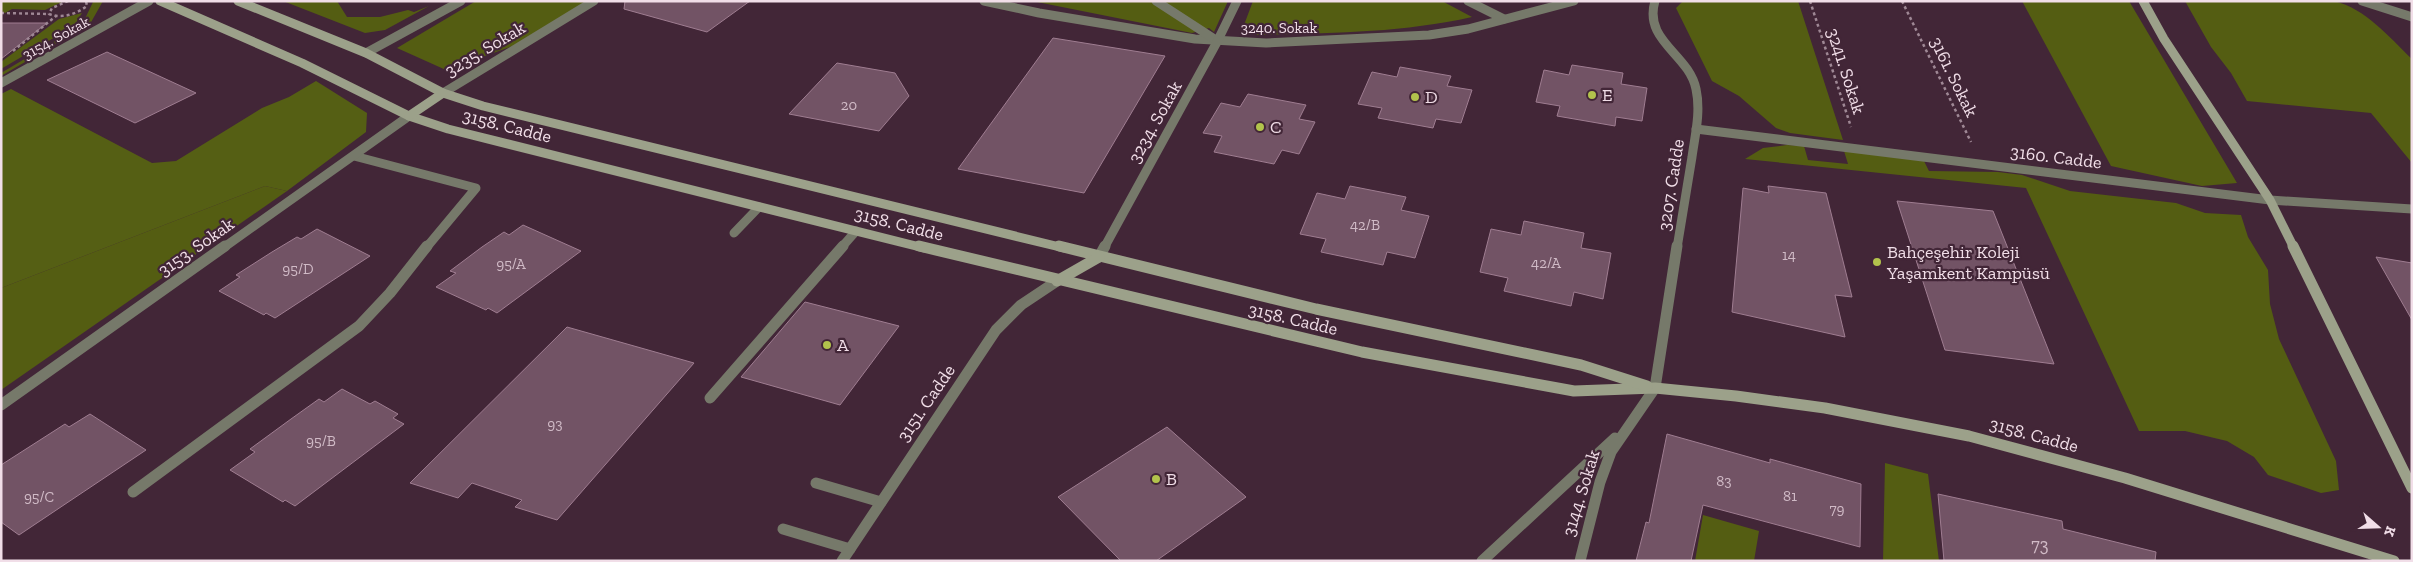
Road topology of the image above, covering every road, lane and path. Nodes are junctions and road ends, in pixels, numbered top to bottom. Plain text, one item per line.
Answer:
1 (68, 1) edge
2 (86, 1) edge
3 (149, 1) edge
4 (160, 1) edge
5 (238, 1) edge
6 (447, 1) edge
7 (594, 1) edge
8 (984, 1) edge
9 (1156, 1) edge
10 (1237, 1) edge
11 (1468, 1) edge
12 (1574, 1) edge
13 (1655, 1) edge
14 (1810, 1) edge
15 (1902, 1) edge
16 (2143, 1) edge
17 (2362, 1) edge
18 (459, 3) edge
19 (1, 13) edge
20 (49, 14) junction
21 (56, 16) junction
22 (2412, 17) edge
23 (1504, 19) junction
24 (1218, 42) junction
25 (366, 53) junction
26 (8, 55) dead end
27 (1, 83) edge
28 (444, 93) junction
29 (409, 116) junction
30 (1696, 129) junction
31 (1858, 149) junction
32 (354, 156) junction
33 (1982, 164) junction
34 (2270, 200) junction
35 (759, 207) junction
36 (2412, 208) edge
37 (856, 231) junction
38 (734, 233) dead end
39 (1099, 257) junction
40 (1057, 281) junction
41 (1655, 388) junction
42 (710, 398) dead end
43 (1, 405) edge
44 (1626, 427) junction
45 (816, 483) dead end
46 (2412, 488) edge
47 (133, 492) dead end
48 (881, 502) junction
49 (783, 529) dead end
50 (850, 549) junction
51 (842, 561) edge
52 (1482, 561) edge
53 (1580, 561) edge
54 (2394, 561) edge

1 - 20 path
2 - 21 path
3 - 27 street, 3154. Sokak
4 - 29 street, 3158. Cadde
5 - 25 street, 3158. Cadde
6 - 18 street
7 - 28 street, 3235. Sokak
8 - 24 street, 3240. Sokak
9 - 24 street
10 - 24 street, 3234. Sokak
11 - 23 street
12 - 23 street, 3240. Sokak
13 - 30 street, 3207. Cadde
14 - 31 path, 3241. Sokak
15 - 33 path, 3161. Sokak
16 - 34 street
17 - 22 street
18 - 25 street
19 - 20 path
20 - 21 path
21 - 26 path
23 - 24 street, 3240. Sokak
24 - 39 street, 3234. Sokak
25 - 28 street, 3158. Cadde
28 - 29 street
28 - 39 street, 3158. Cadde
29 - 32 street, 3153. Sokak
29 - 35 street, 3158. Cadde
30 - 31 street, 3160. Cadde
30 - 41 street, 3207. Cadde
31 - 33 street, 3160. Cadde
32 - 43 street, 3153. Sokak
32 - 47 street
33 - 34 street, 3160. Cadde
34 - 36 street, 3160. Cadde
34 - 46 street
35 - 37 street, 3158. Cadde
35 - 38 street
37 - 40 street, 3158. Cadde
37 - 42 street
39 - 40 street
39 - 41 street, 3158. Cadde
40 - 41 street, 3158. Cadde
40 - 48 street, 3151. Cadde
41 - 44 street, 3144. Sokak
41 - 54 street, 3158. Cadde
44 - 52 street
44 - 53 street, 3144. Sokak
45 - 48 street
48 - 50 street, 3151. Cadde
49 - 50 street
50 - 51 street, 3151. Cadde

